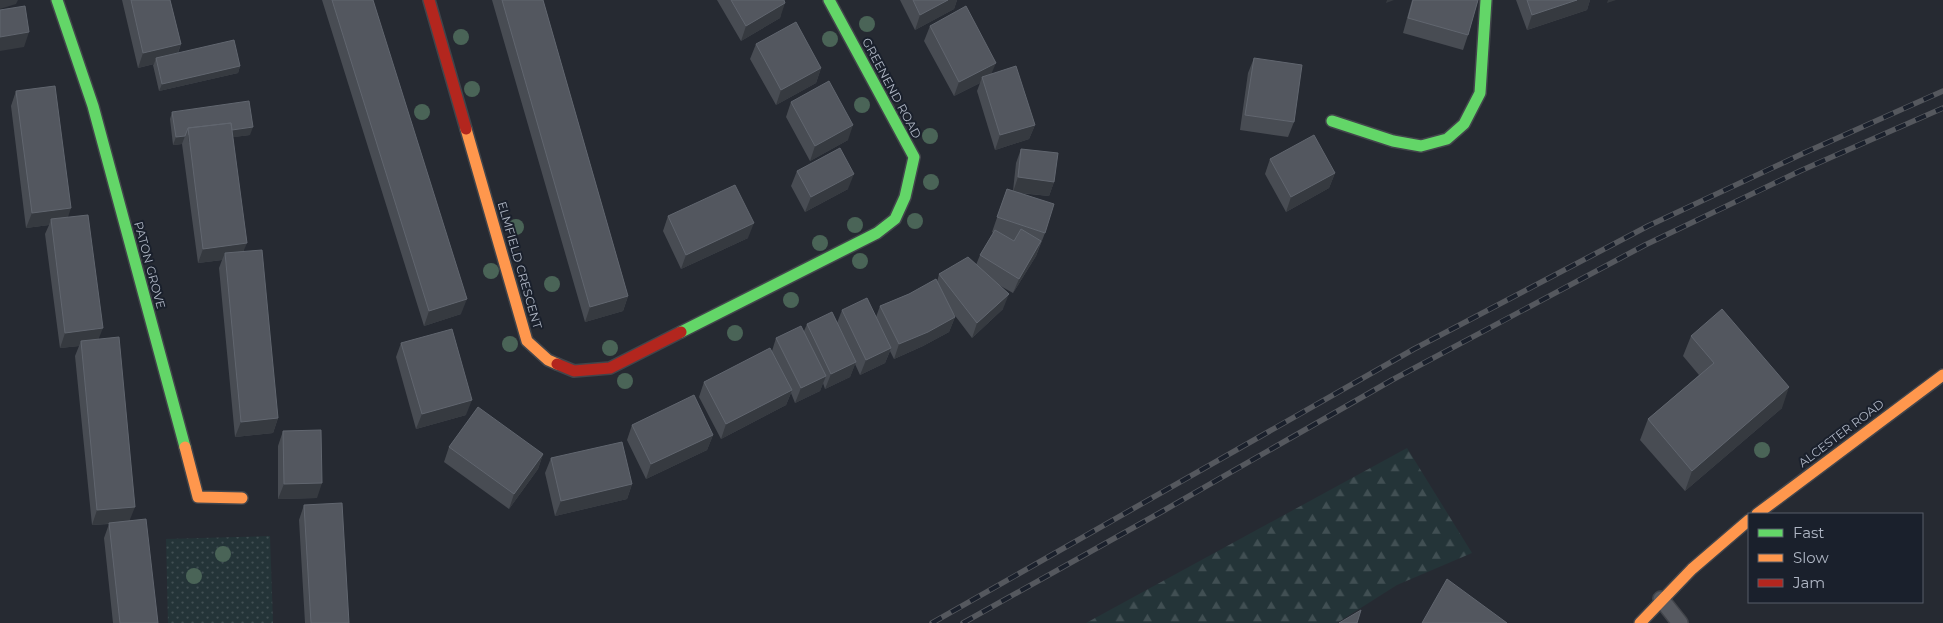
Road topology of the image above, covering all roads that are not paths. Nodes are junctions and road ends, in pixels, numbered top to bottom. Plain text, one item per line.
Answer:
1 (57, 0) edge
2 (429, 0) edge
3 (829, 0) edge
4 (1486, 0) edge
5 (1332, 121) dead end
6 (895, 219) joint
7 (1943, 375) edge
8 (242, 498) dead end
9 (1758, 513) edge
10 (1748, 521) edge
11 (1661, 599) junction
12 (1640, 623) edge
13 (1680, 623) edge

1 - 8 main road, PATON GROVE
2 - 6 main road, ELMFIELD CRESCENT
3 - 6 main road, GREENEND ROAD
4 - 5 main road
7 - 9 main road, ALCESTER ROAD
10 - 11 main road
11 - 12 main road
11 - 13 lane

